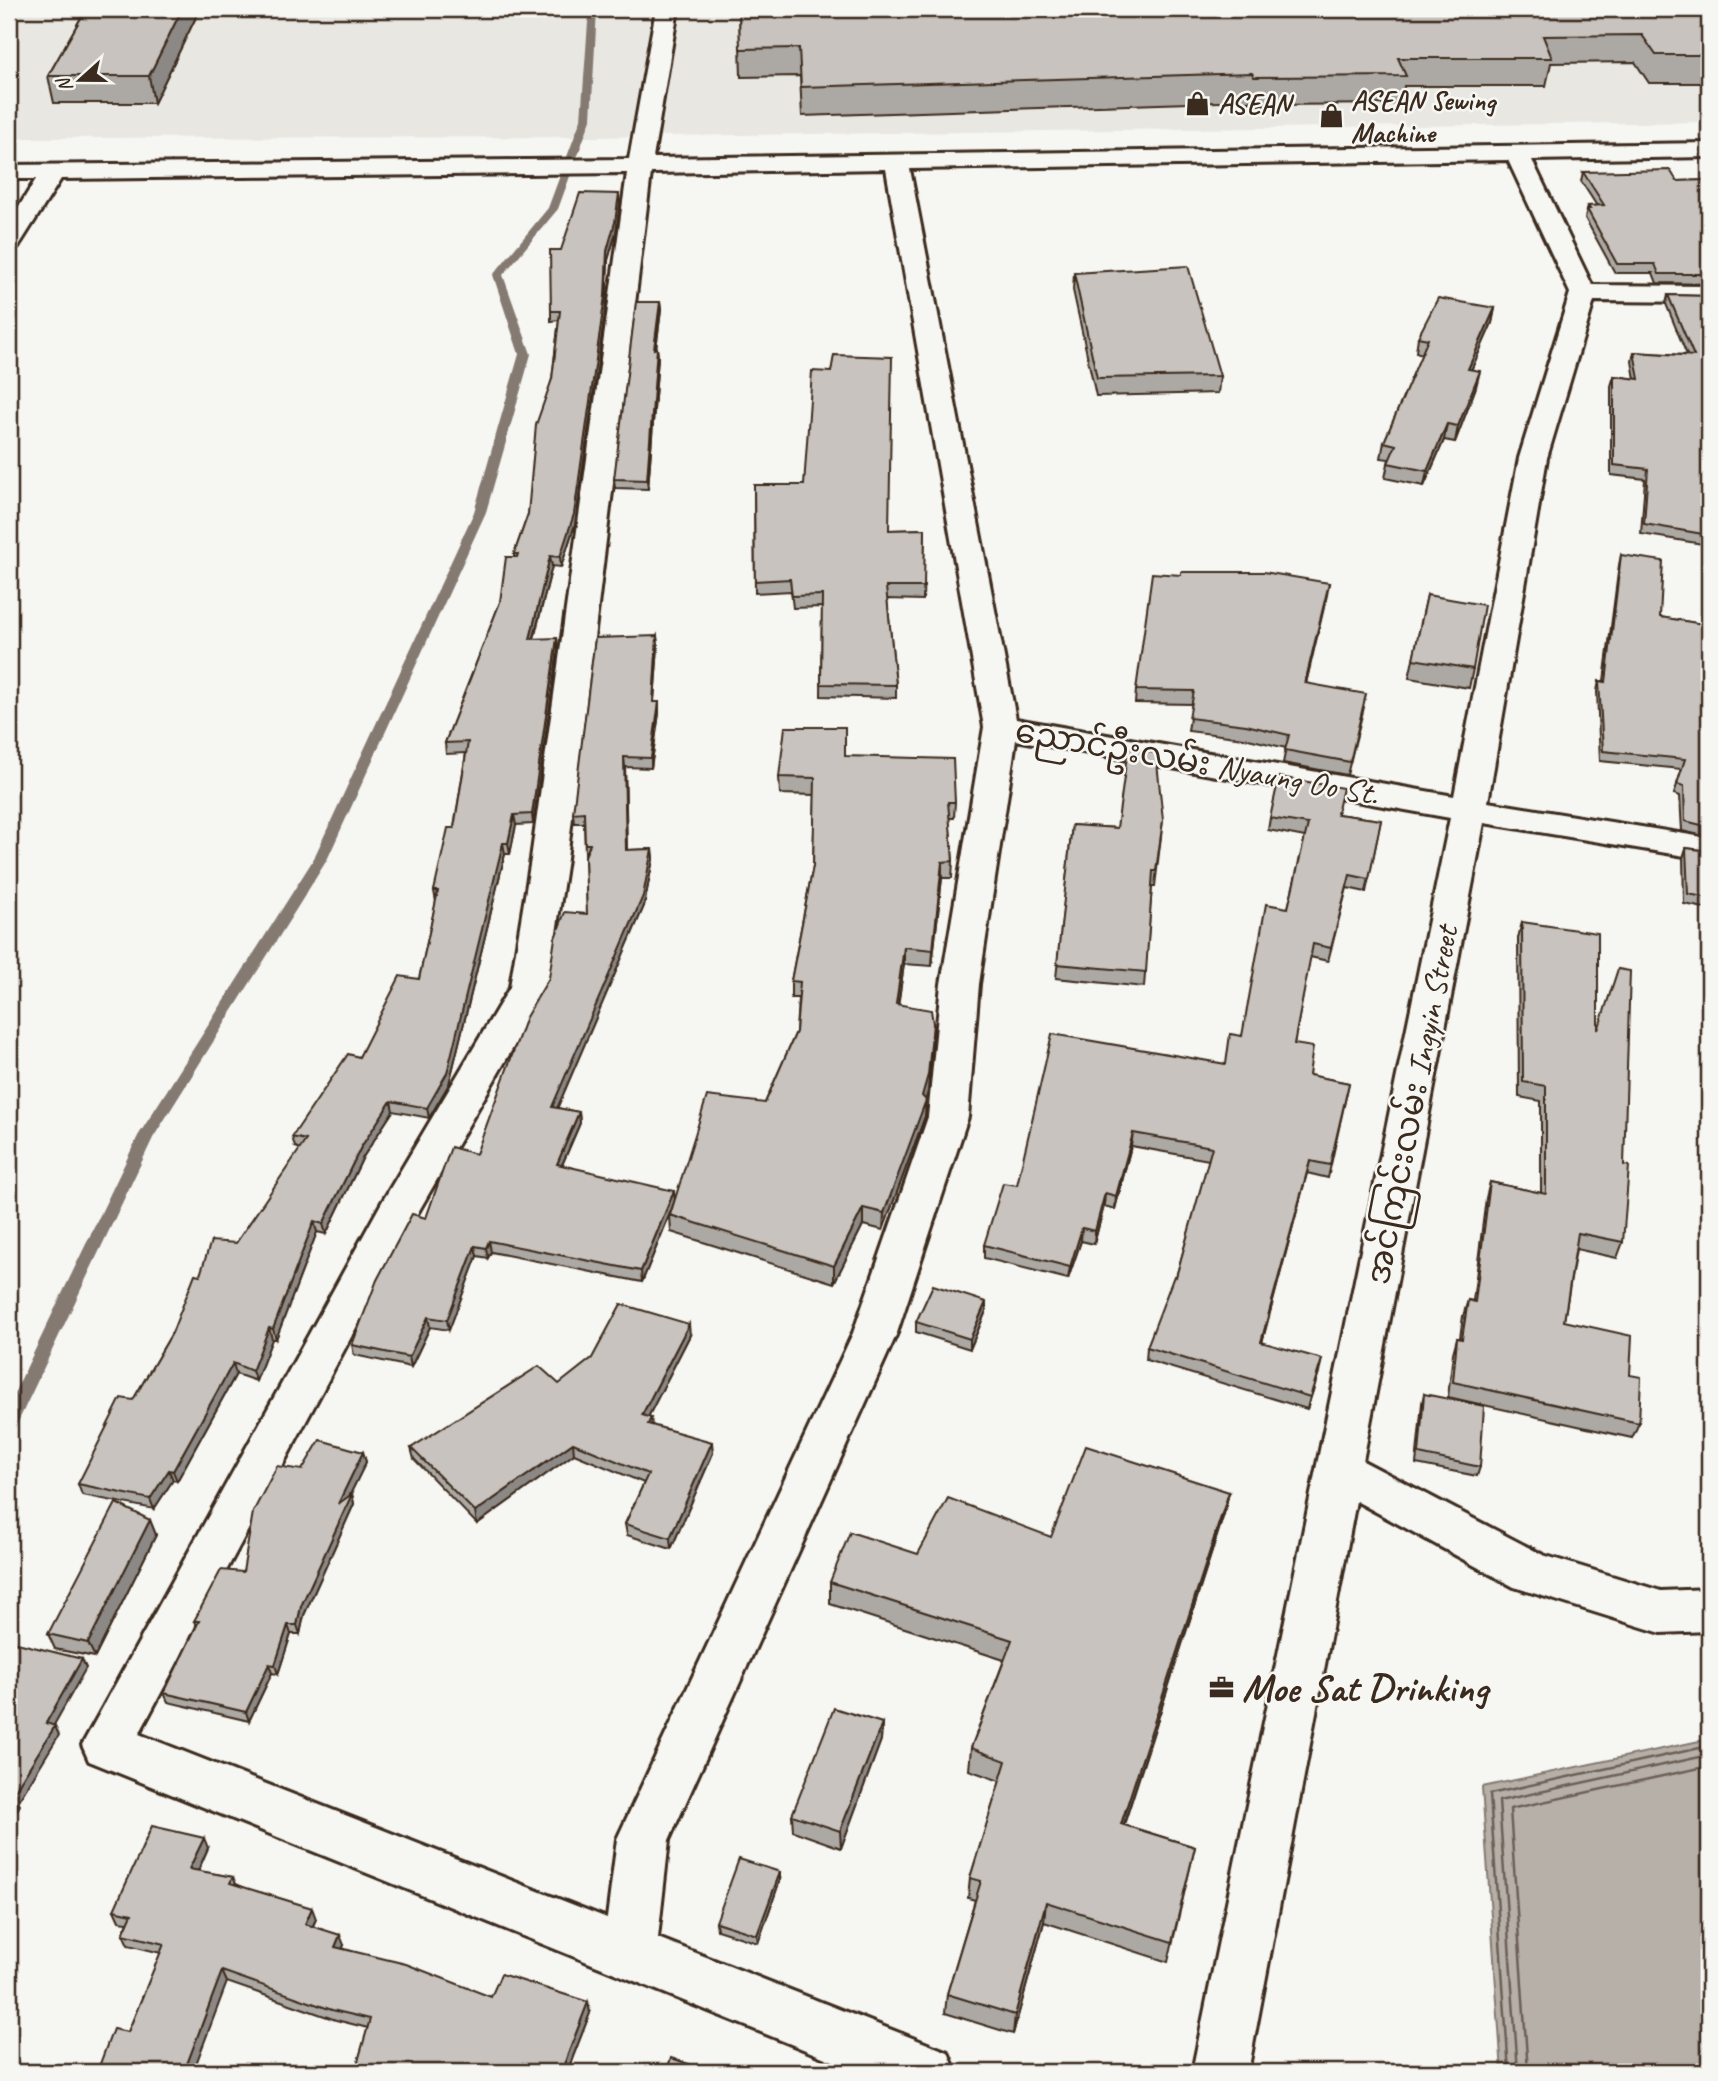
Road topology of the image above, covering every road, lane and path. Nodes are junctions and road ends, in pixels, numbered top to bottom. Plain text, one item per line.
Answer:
1 (667, 9) edge
2 (1709, 150) edge
3 (1517, 153) junction
4 (897, 162) junction
5 (640, 166) junction
6 (9, 172) edge
7 (53, 172) junction
8 (9, 242) edge
9 (1583, 293) junction
10 (1709, 294) edge
11 (1001, 727) junction
12 (1469, 810) junction
13 (1709, 849) edge
14 (1339, 1470) junction
15 (1709, 1610) edge
16 (629, 1953) junction
17 (928, 2072) edge
18 (1220, 2072) edge

1 - 5 street
2 - 3 street
3 - 4 street
3 - 9 street
4 - 5 street
4 - 11 street, ညောင်ဦးလမ်း Nyaung Oo St.
5 - 7 street
5 - 16 street
6 - 7 street
7 - 8 street
9 - 10 street
9 - 12 street, အင်ကြင်းလမ်း Ingyin Street
11 - 12 street, ညောင်ဦးလမ်း Nyaung Oo St.
11 - 16 street
12 - 13 street, ညောင်ဦးလမ်း Nyaung Oo St.
12 - 14 street, အင်ကြင်းလမ်း Ingyin Street
14 - 15 street
14 - 18 street, အင်ကြင်းလမ်း Ingyin Street
16 - 17 street

